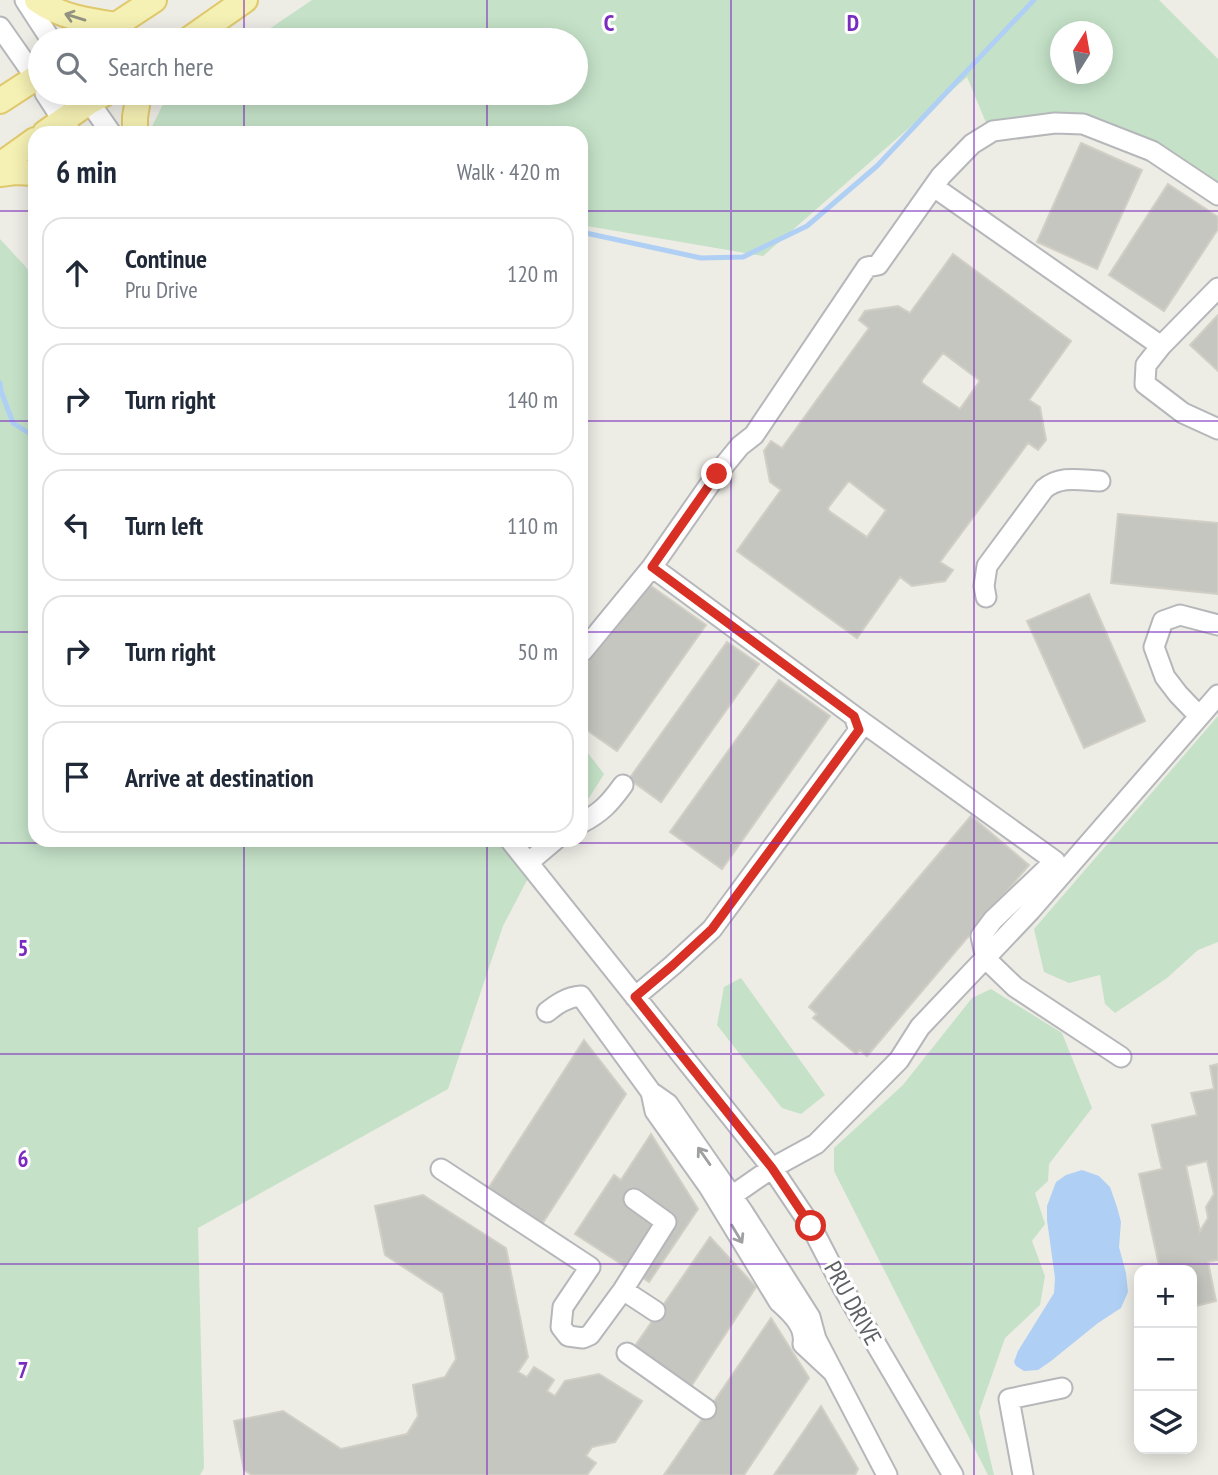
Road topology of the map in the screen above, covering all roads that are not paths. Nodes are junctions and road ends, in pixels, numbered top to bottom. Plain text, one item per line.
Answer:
1 (25, 0) edge
2 (37, 0) edge
3 (155, 0) edge
4 (245, 0) edge
5 (117, 25) junction
6 (0, 27) edge
7 (43, 28) edge
8 (112, 28) edge
9 (205, 28) edge
10 (28, 66) edge
11 (28, 88) edge
12 (0, 101) edge
13 (50, 105) edge
14 (84, 105) edge
15 (97, 105) edge
16 (137, 105) edge
17 (59, 126) edge
18 (63, 126) edge
19 (108, 126) edge
20 (135, 126) edge
21 (28, 145) edge
22 (0, 165) edge
23 (28, 173) edge
24 (0, 174) edge
25 (933, 187) junction
26 (1218, 195) edge
27 (1218, 288) edge
28 (1161, 346) junction
29 (1218, 429) edge
30 (1100, 481) dead end
31 (652, 567) junction
32 (986, 597) dead end
33 (1218, 625) edge
34 (588, 645) edge
35 (1218, 695) edge
36 (854, 716) junction
37 (1199, 716) junction
38 (623, 785) dead end
39 (588, 820) edge
40 (516, 847) edge
41 (547, 847) edge
42 (529, 862) junction
43 (986, 959) junction
44 (635, 997) junction
45 (547, 1012) dead end
46 (1121, 1057) dead end
47 (772, 1168) junction
48 (441, 1169) dead end
49 (634, 1199) dead end
50 (726, 1201) junction
51 (623, 1290) junction
52 (655, 1311) dead end
53 (627, 1353) dead end
54 (1062, 1388) dead end
55 (706, 1409) dead end
56 (887, 1475) edge
57 (953, 1475) edge
58 (1023, 1475) edge

1 - 7 street
5 -> 2 main road
3 - 5 main road
4 - 9 main road
5 - 8 main road
6 - 10 street
11 - 12 main road
13 - 17 street
14 - 18 main road
15 - 19 street
16 - 20 main road
21 - 22 main road
23 - 24 main road
25 - 26 street
25 - 28 street
25 - 31 street
27 - 28 street
28 - 29 street
30 - 32 street
31 - 34 street
31 - 36 street
33 - 37 street
35 - 37 street
36 - 43 street
36 - 44 street
37 - 43 street
38 - 39 street
40 - 42 street, PRU DRIVE
41 - 42 street
42 - 44 street, PRU DRIVE
43 - 46 street
43 - 47 street
44 - 47 street, PRU DRIVE
45 - 50 street
47 - 50 street
47 - 57 street, PRU DRIVE
48 - 51 street
49 - 51 street
50 - 56 street
51 - 52 street
53 - 55 street
54 - 58 street

